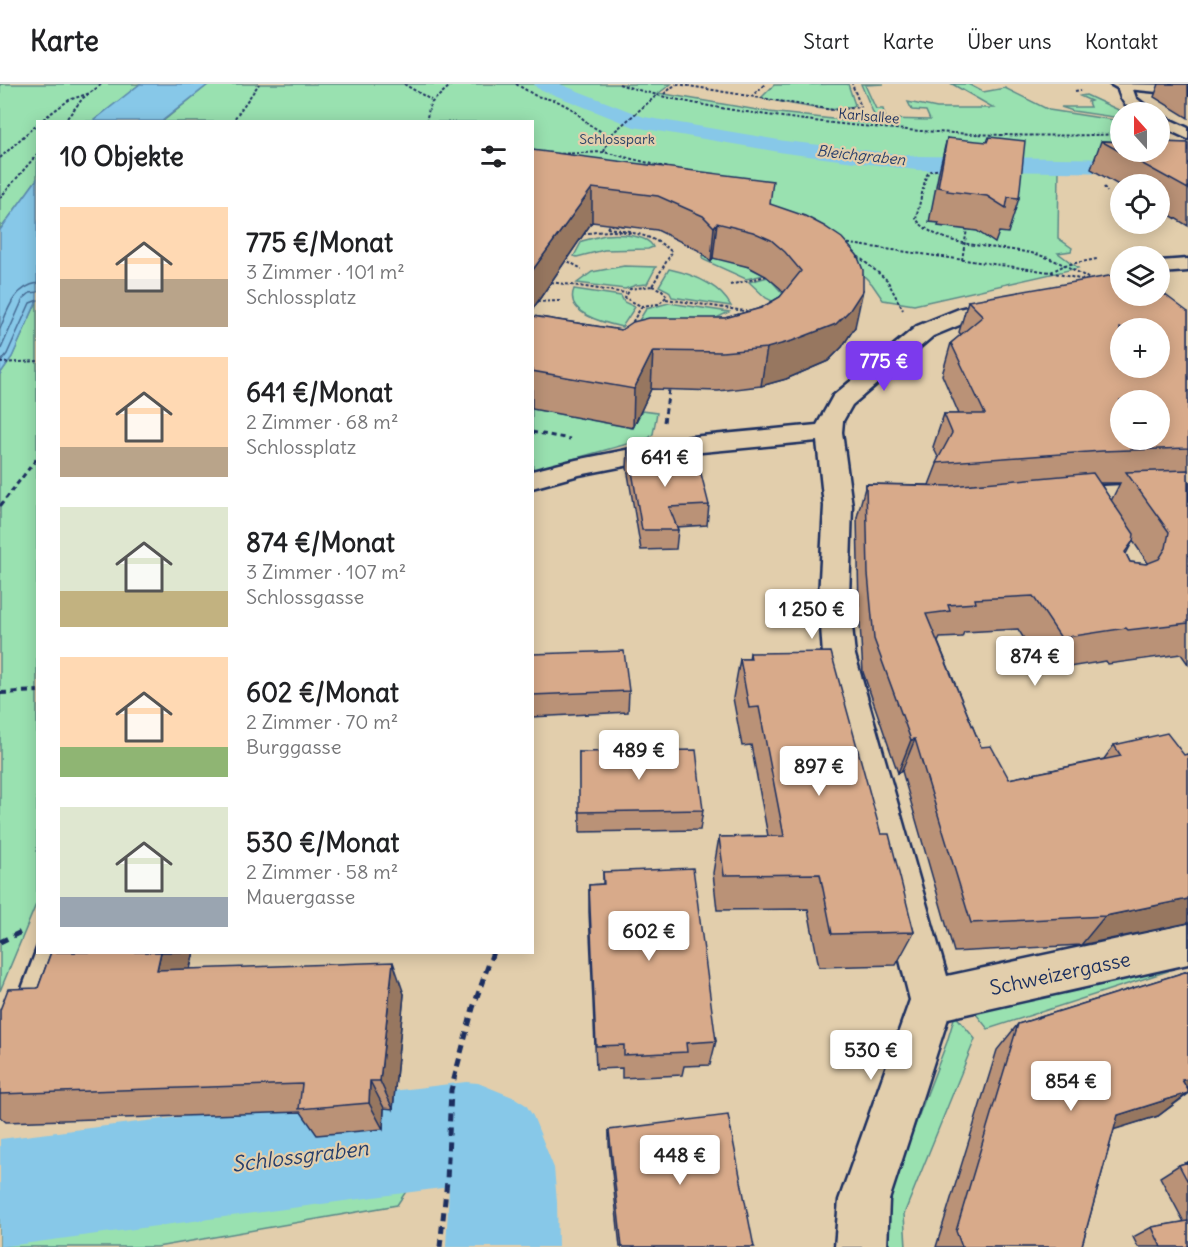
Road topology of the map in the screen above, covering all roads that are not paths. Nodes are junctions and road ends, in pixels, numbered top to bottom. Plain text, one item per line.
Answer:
1 (1120, 85) edge
2 (1188, 90) edge
3 (1132, 102) edge
4 (1170, 125) edge
5 (1188, 134) edge
6 (1188, 265) edge
7 (1170, 266) edge
8 (1033, 298) edge
9 (829, 432) junction
10 (534, 479) edge
11 (1188, 491) edge
12 (1086, 495) junction
13 (1034, 499) edge
14 (1104, 521) edge
15 (1188, 944) edge
16 (47, 954) edge
17 (932, 999) junction
18 (28, 1010) edge
19 (861, 1247) edge

1 - 2 street
1 - 3 street
4 - 5 street
6 - 7 street
8 - 9 street
9 - 10 street
9 - 17 street
11 - 12 street
12 - 13 street
12 - 14 street
15 - 17 street, Schweizergasse
16 - 18 lane
17 - 19 street

